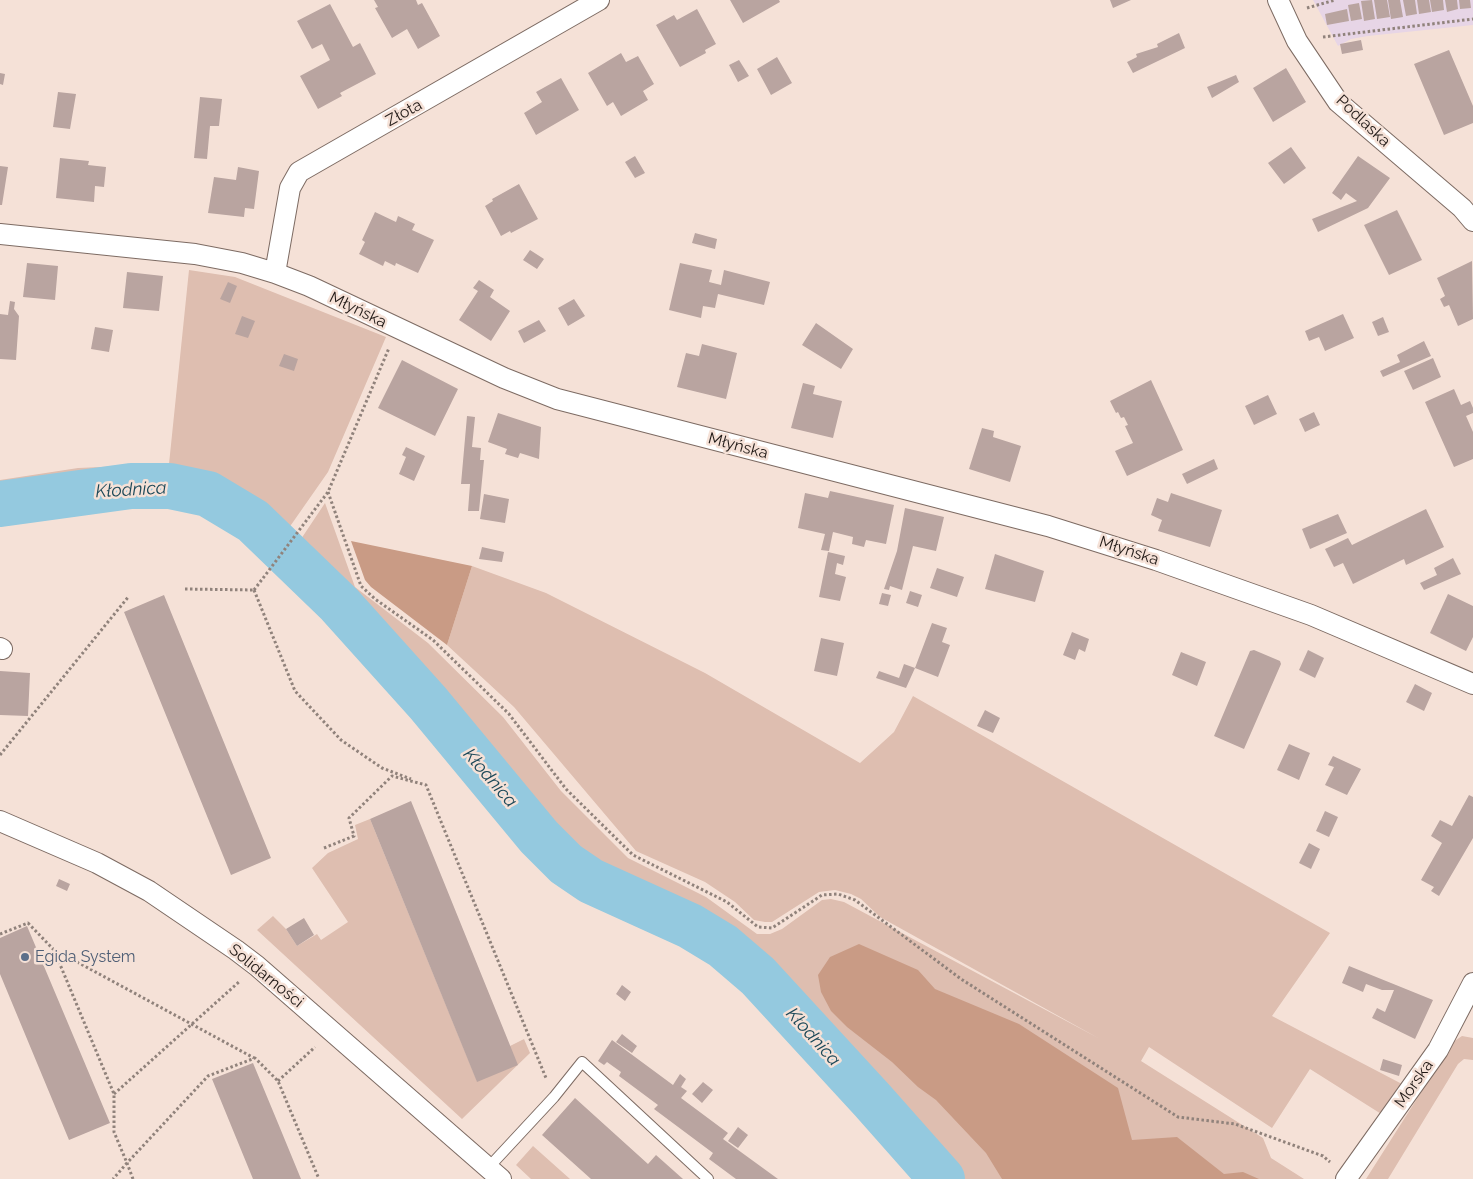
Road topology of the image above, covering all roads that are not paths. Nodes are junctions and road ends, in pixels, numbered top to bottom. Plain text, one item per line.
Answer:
1 (600, 0) edge
2 (1281, 8) edge
3 (1473, 221) edge
4 (0, 234) edge
5 (275, 273) junction
6 (1473, 684) edge
7 (0, 821) edge
8 (1473, 983) edge
9 (495, 1173) edge
10 (1347, 1178) edge
11 (708, 1179) edge

1 - 5 street, Złota
2 - 3 street, Podlaska
4 - 5 street, Młyńska
5 - 6 street, Młyńska
7 - 9 street, Solidarności
8 - 10 street, Morska
9 - 11 lane

